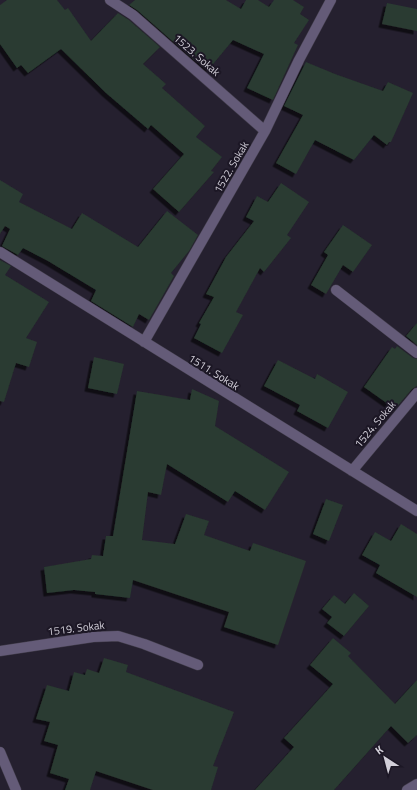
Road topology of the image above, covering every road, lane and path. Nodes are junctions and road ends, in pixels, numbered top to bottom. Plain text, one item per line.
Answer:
1 (110, 0) edge
2 (331, 0) edge
3 (265, 131) junction
4 (0, 252) edge
5 (336, 290) dead end
6 (144, 342) junction
7 (417, 353) edge
8 (417, 393) edge
9 (352, 471) junction
10 (417, 511) edge
11 (0, 651) edge
12 (198, 665) dead end
13 (0, 752) edge
14 (417, 784) edge
15 (16, 790) edge
16 (407, 790) edge

1 - 3 street, 1523. Sokak
2 - 3 street, 1522. Sokak
3 - 6 street, 1522. Sokak
4 - 6 street, 1511. Sokak
5 - 7 street
6 - 9 street, 1511. Sokak
8 - 9 street, 1524. Sokak
9 - 10 street, 1511. Sokak
11 - 12 street, 1519. Sokak
13 - 15 street
14 - 16 street

